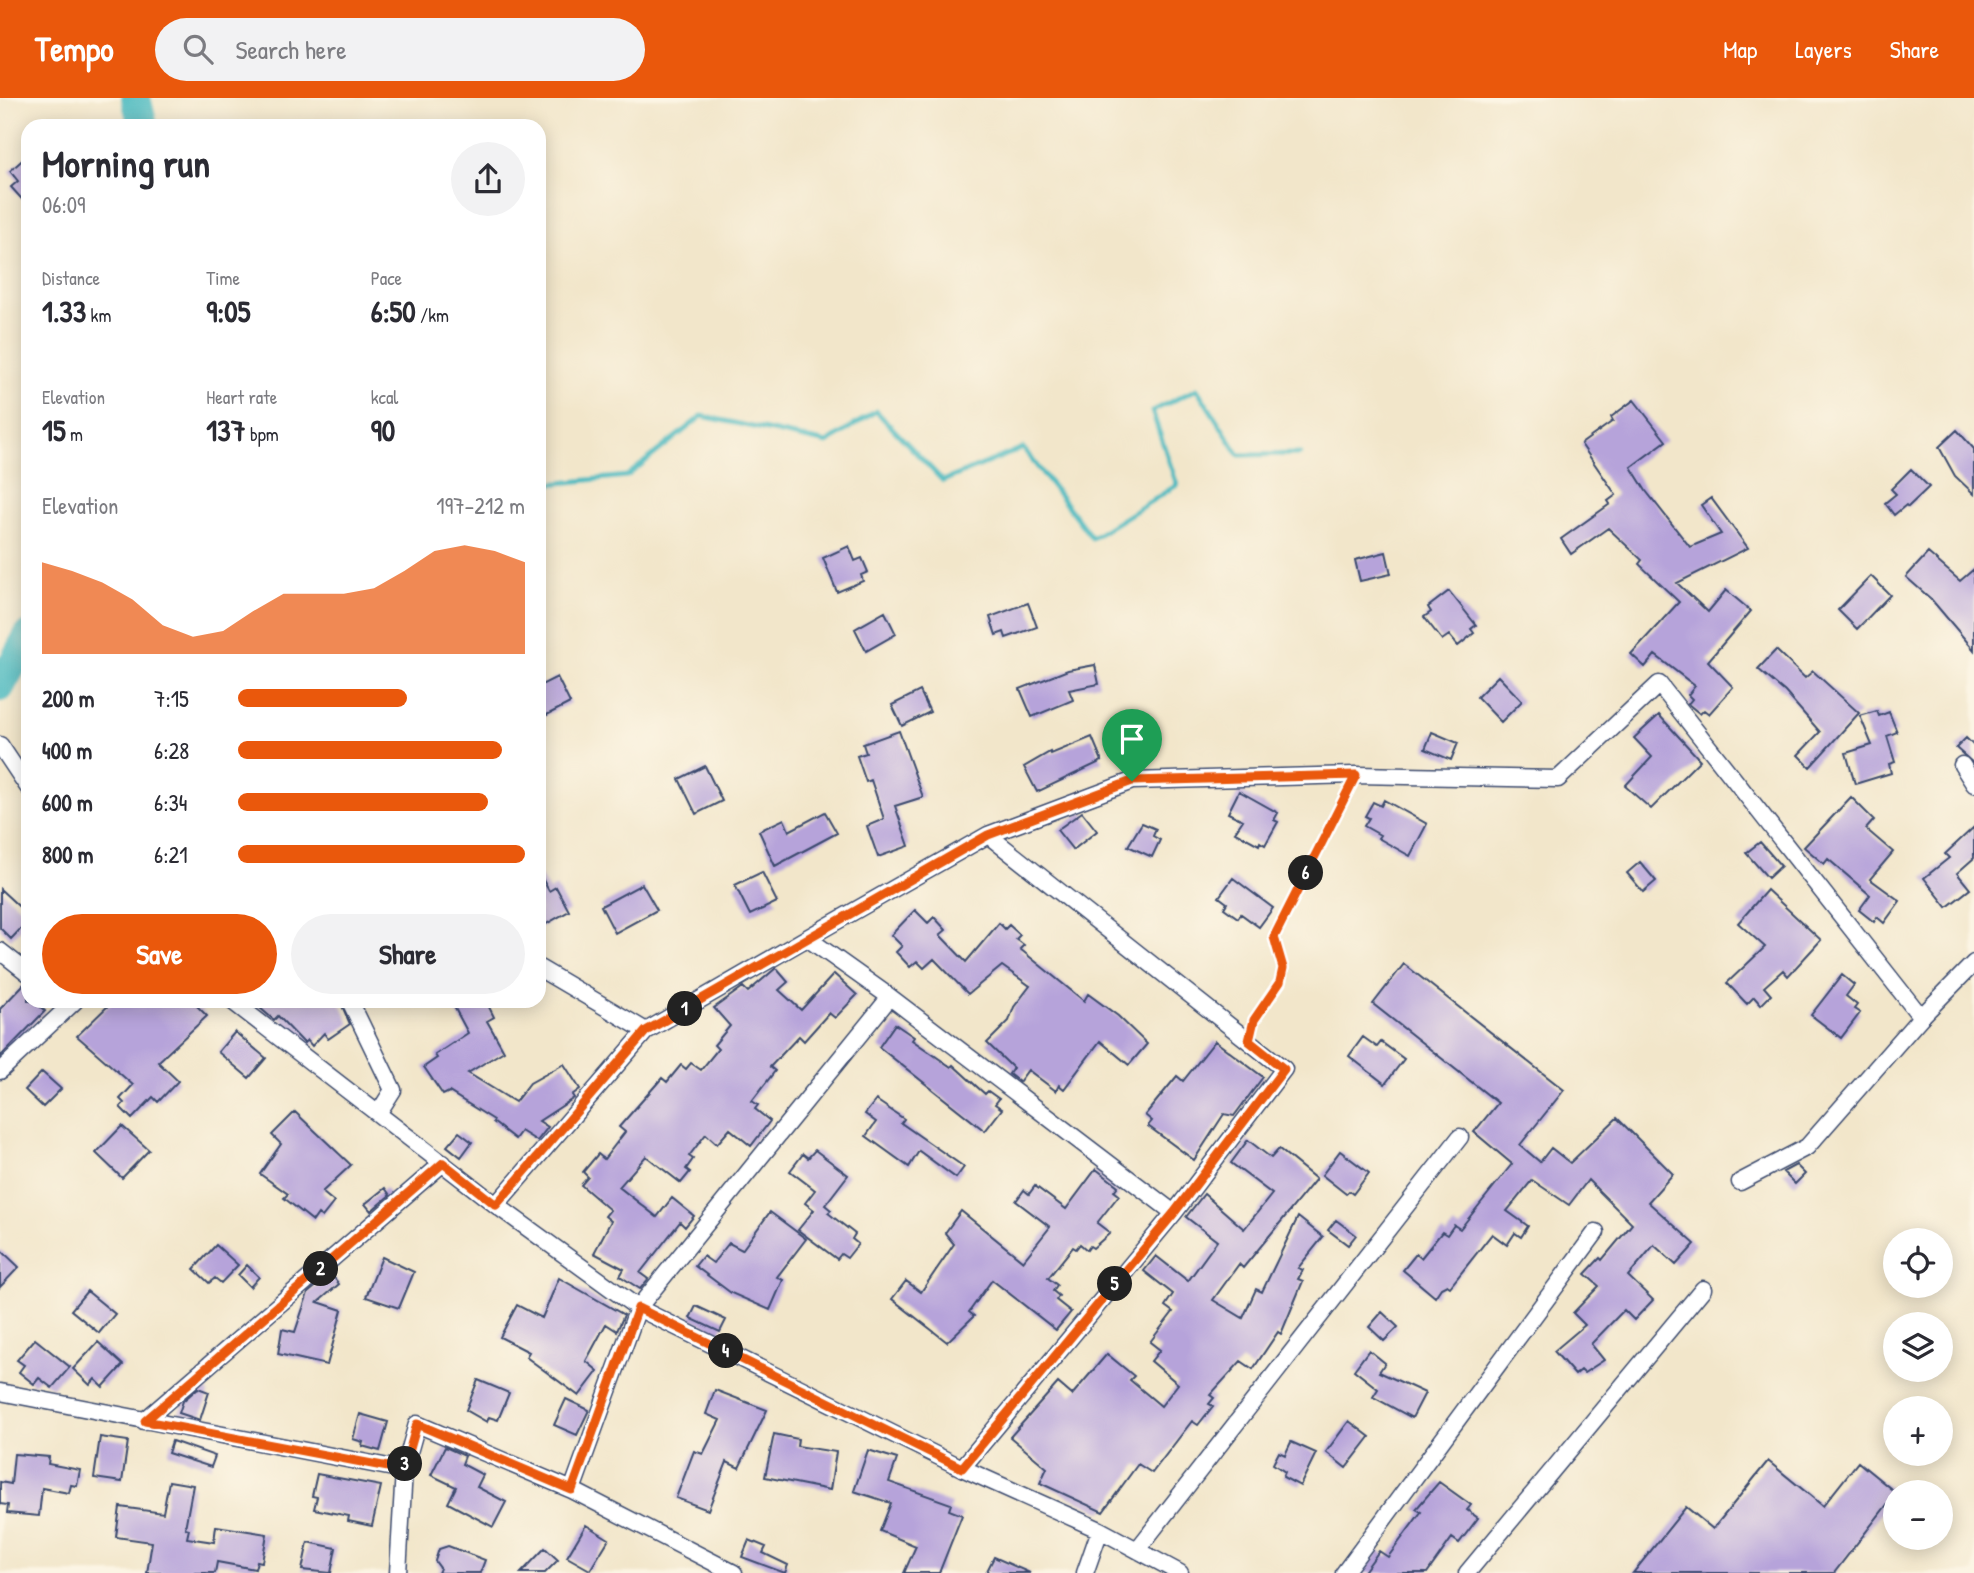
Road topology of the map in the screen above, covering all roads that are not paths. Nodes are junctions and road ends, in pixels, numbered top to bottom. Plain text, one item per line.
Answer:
1 (0, 745) edge
2 (1962, 765) dead end
3 (21, 776) edge
4 (1974, 784) edge
5 (988, 835) junction
6 (807, 938) junction
7 (0, 951) edge
8 (1974, 963) edge
9 (21, 968) edge
10 (546, 972) edge
11 (890, 997) junction
12 (63, 1008) edge
13 (241, 1008) edge
14 (353, 1008) edge
15 (1921, 1017) junction
16 (646, 1031) junction
17 (0, 1071) edge
18 (379, 1112) junction
19 (1460, 1138) dead end
20 (443, 1163) junction
21 (1740, 1182) dead end
22 (496, 1205) junction
23 (1174, 1213) junction
24 (1596, 1232) dead end
25 (1703, 1289) dead end
26 (638, 1308) junction
27 (0, 1392) edge
28 (145, 1421) junction
29 (962, 1468) junction
30 (404, 1470) junction
31 (572, 1490) junction
32 (1100, 1530) junction
33 (1137, 1550) junction
34 (398, 1573) edge
35 (734, 1573) edge
36 (1085, 1573) edge
37 (1180, 1573) edge
38 (1344, 1573) edge
39 (1467, 1573) edge

1 - 3 street
2 - 4 street
5 - 6 street
5 - 15 street
5 - 23 street
6 - 11 street
6 - 16 street
7 - 9 street
8 - 15 street
10 - 16 street
11 - 23 street
11 - 26 street
12 - 17 street
13 - 18 street
14 - 18 street
15 - 21 street
16 - 22 street
18 - 20 street
19 - 33 street
20 - 22 street
20 - 28 street
22 - 26 street
23 - 29 street
24 - 38 street
25 - 39 street
26 - 29 street
26 - 31 street
27 - 28 street
28 - 30 street
29 - 32 street
30 - 31 street
30 - 34 street
31 - 35 street
32 - 33 street
32 - 36 street
33 - 37 street

